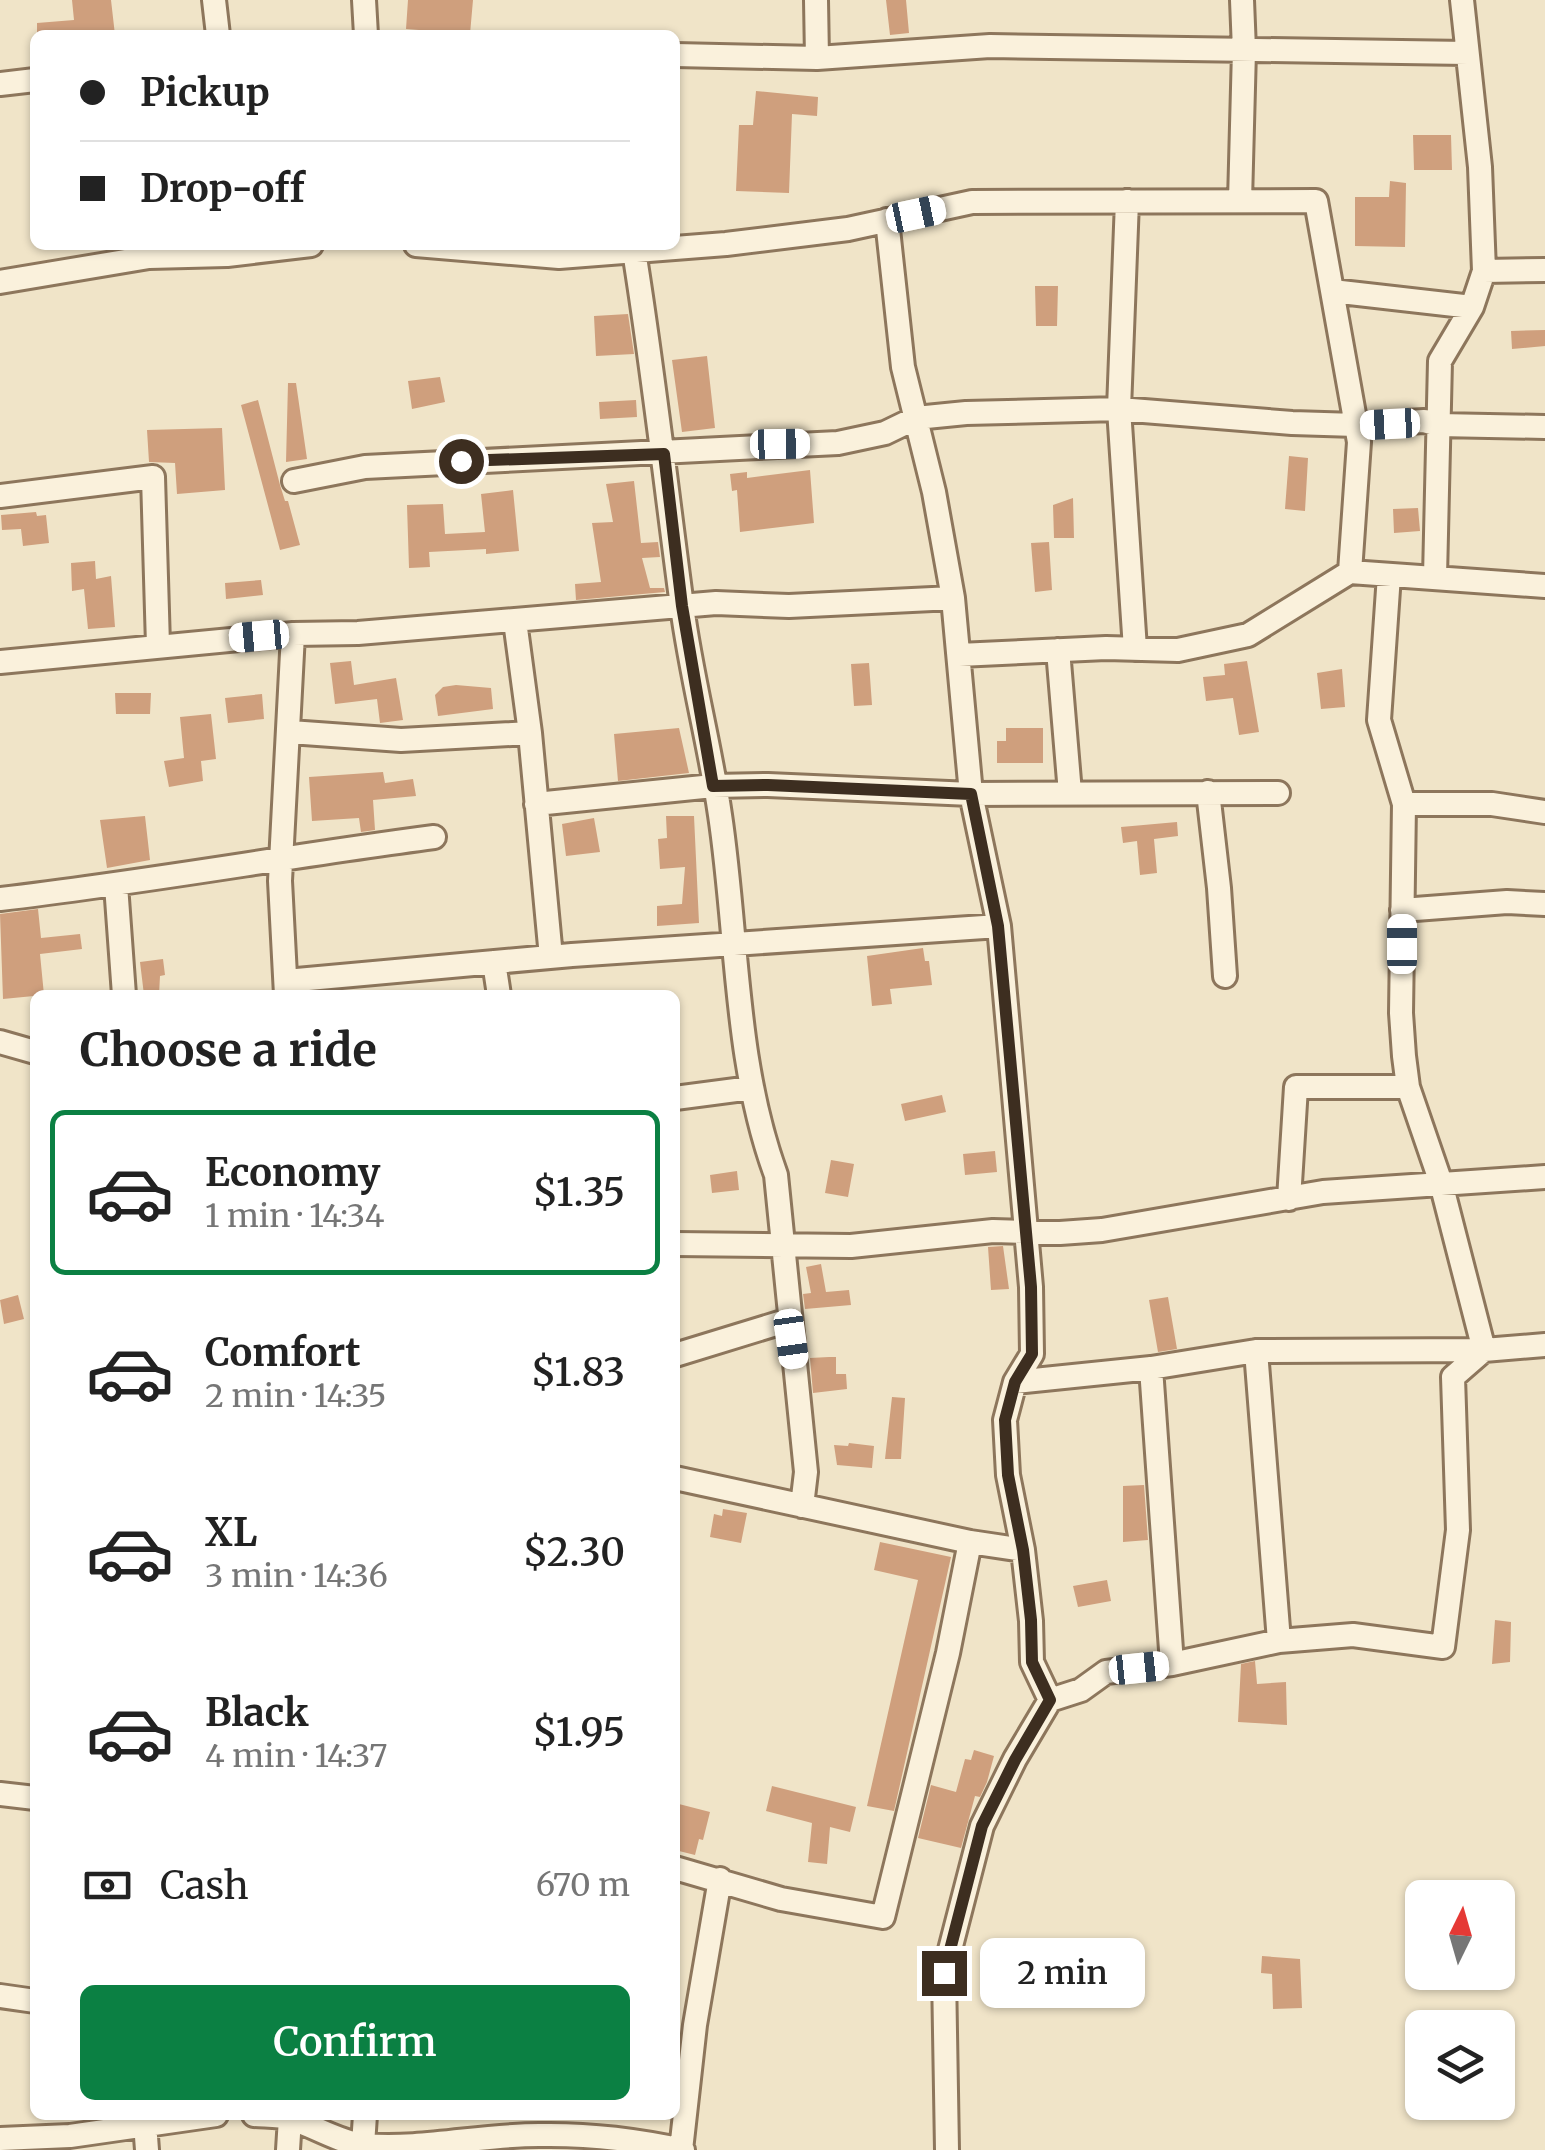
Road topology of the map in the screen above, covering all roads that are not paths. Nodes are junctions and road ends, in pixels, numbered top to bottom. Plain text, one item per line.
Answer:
1 (214, 0) edge
2 (364, 0) edge
3 (816, 0) edge
4 (1242, 0) edge
5 (1462, 0) edge
6 (217, 30) edge
7 (366, 30) edge
8 (1244, 50) junction
9 (1467, 53) junction
10 (680, 56) edge
11 (817, 58) junction
12 (30, 81) edge
13 (0, 84) edge
14 (1240, 201) junction
15 (1126, 202) junction
16 (887, 220) junction
17 (680, 247) edge
18 (226, 250) edge
19 (476, 250) edge
20 (646, 250) edge
21 (634, 251) junction
22 (1484, 270) junction
23 (1545, 270) edge
24 (0, 282) edge
25 (1332, 292) junction
26 (1472, 307) junction
27 (1119, 410) junction
28 (916, 418) junction
29 (1439, 425) junction
30 (1356, 426) junction
31 (1545, 427) edge
32 (664, 454) junction
33 (294, 481) dead end
34 (0, 496) edge
35 (1350, 572) junction
36 (1389, 575) junction
37 (1435, 576) junction
38 (1545, 586) edge
39 (954, 598) junction
40 (682, 606) junction
41 (514, 620) junction
42 (293, 634) junction
43 (158, 645) junction
44 (1135, 649) junction
45 (1058, 650) junction
46 (958, 655) junction
47 (0, 662) edge
48 (290, 732) junction
49 (530, 733) junction
50 (713, 786) junction
51 (1208, 792) junction
52 (1070, 793) junction
53 (1278, 793) dead end
54 (971, 794) junction
55 (536, 804) junction
56 (1404, 804) junction
57 (1545, 812) edge
58 (434, 837) dead end
59 (283, 856) junction
60 (116, 885) junction
61 (0, 898) edge
62 (1545, 904) edge
63 (1402, 910) junction
64 (998, 926) junction
65 (734, 943) junction
66 (552, 956) junction
67 (494, 962) junction
68 (1225, 976) dead end
69 (286, 988) edge
70 (124, 990) edge
71 (497, 990) edge
72 (0, 1042) edge
73 (30, 1051) edge
74 (1408, 1086) junction
75 (751, 1088) junction
76 (680, 1097) edge
77 (1545, 1177) edge
78 (1441, 1183) junction
79 (1289, 1198) junction
80 (1026, 1231) junction
81 (680, 1244) edge
82 (782, 1244) junction
83 (789, 1320) junction
84 (1545, 1345) edge
85 (1484, 1350) junction
86 (1256, 1351) junction
87 (680, 1353) edge
88 (1151, 1368) junction
89 (1015, 1382) junction
90 (680, 1479) edge
91 (802, 1506) junction
92 (970, 1542) junction
93 (1023, 1550) junction
94 (1279, 1641) junction
95 (1172, 1664) junction
96 (1050, 1700) junction
97 (0, 1794) edge
98 (30, 1797) edge
99 (680, 1869) edge
100 (720, 1879) junction
101 (0, 1996) edge
102 (30, 2000) edge
103 (172, 2120) edge
104 (290, 2120) edge
105 (294, 2120) edge
106 (365, 2120) edge
107 (145, 2123) junction
108 (522, 2125) edge
109 (0, 2139) edge
110 (364, 2145) junction
111 (1, 2150) edge
112 (147, 2150) edge
113 (288, 2150) edge
114 (682, 2150) edge
115 (947, 2150) edge

1 - 6 street
2 - 7 street
3 - 11 street
4 - 8 street
5 - 9 street
8 - 9 street
8 - 11 street
8 - 14 street
9 - 22 street
10 - 11 street
12 - 13 street
14 - 15 street
14 - 25 street
15 - 16 street
15 - 27 street
16 - 17 street
16 - 28 street
18 - 24 street
19 - 21 street
20 - 21 street
21 - 32 street
22 - 23 street
22 - 26 street
25 - 26 street
25 - 30 street
26 - 29 street
27 - 28 street
27 - 30 street
27 - 44 street
28 - 32 street
28 - 39 street
29 - 30 street
29 - 31 street
29 - 37 street
30 - 35 street
32 - 33 street
32 - 40 street
34 - 43 street
35 - 36 street
35 - 44 street
36 - 37 street
36 - 56 street
37 - 38 street
39 - 40 street
39 - 46 street
40 - 41 street
40 - 50 street
41 - 42 street
41 - 49 street
42 - 43 street
42 - 48 street
43 - 47 street
44 - 45 street
45 - 46 street
45 - 52 street
46 - 54 street
48 - 49 street
48 - 59 street
49 - 55 street
50 - 54 street
50 - 55 street
50 - 65 street
51 - 52 street
51 - 53 street
51 - 68 street
52 - 54 street
54 - 64 street
55 - 66 street
56 - 57 street
56 - 63 street
58 - 59 street
59 - 60 street
59 - 69 street
60 - 61 street
60 - 70 street
62 - 63 street
63 - 74 street
64 - 65 street
64 - 80 street
65 - 66 street
65 - 75 street
66 - 67 street
67 - 69 street
67 - 71 street
72 - 73 street
74 - 78 street
74 - 79 street
75 - 76 street
75 - 82 street
77 - 78 street
78 - 79 street
78 - 85 street
79 - 80 street
80 - 82 street
80 - 89 street
81 - 82 street
82 - 83 street
83 - 87 street
83 - 91 street
84 - 85 street
85 - 86 street
85 - 94 street
86 - 88 street
86 - 94 street
88 - 89 street
88 - 95 street
89 - 93 street
90 - 91 street
91 - 92 street
92 - 93 street
92 - 100 street
93 - 96 street
94 - 95 street
95 - 96 street
96 - 115 street
97 - 98 street
99 - 100 street
100 - 114 street
101 - 102 street
103 - 107 street
104 - 113 street
105 - 110 street
106 - 110 street
107 - 109 street
107 - 112 street
108 - 110 street
108 - 114 street
109 - 111 street

